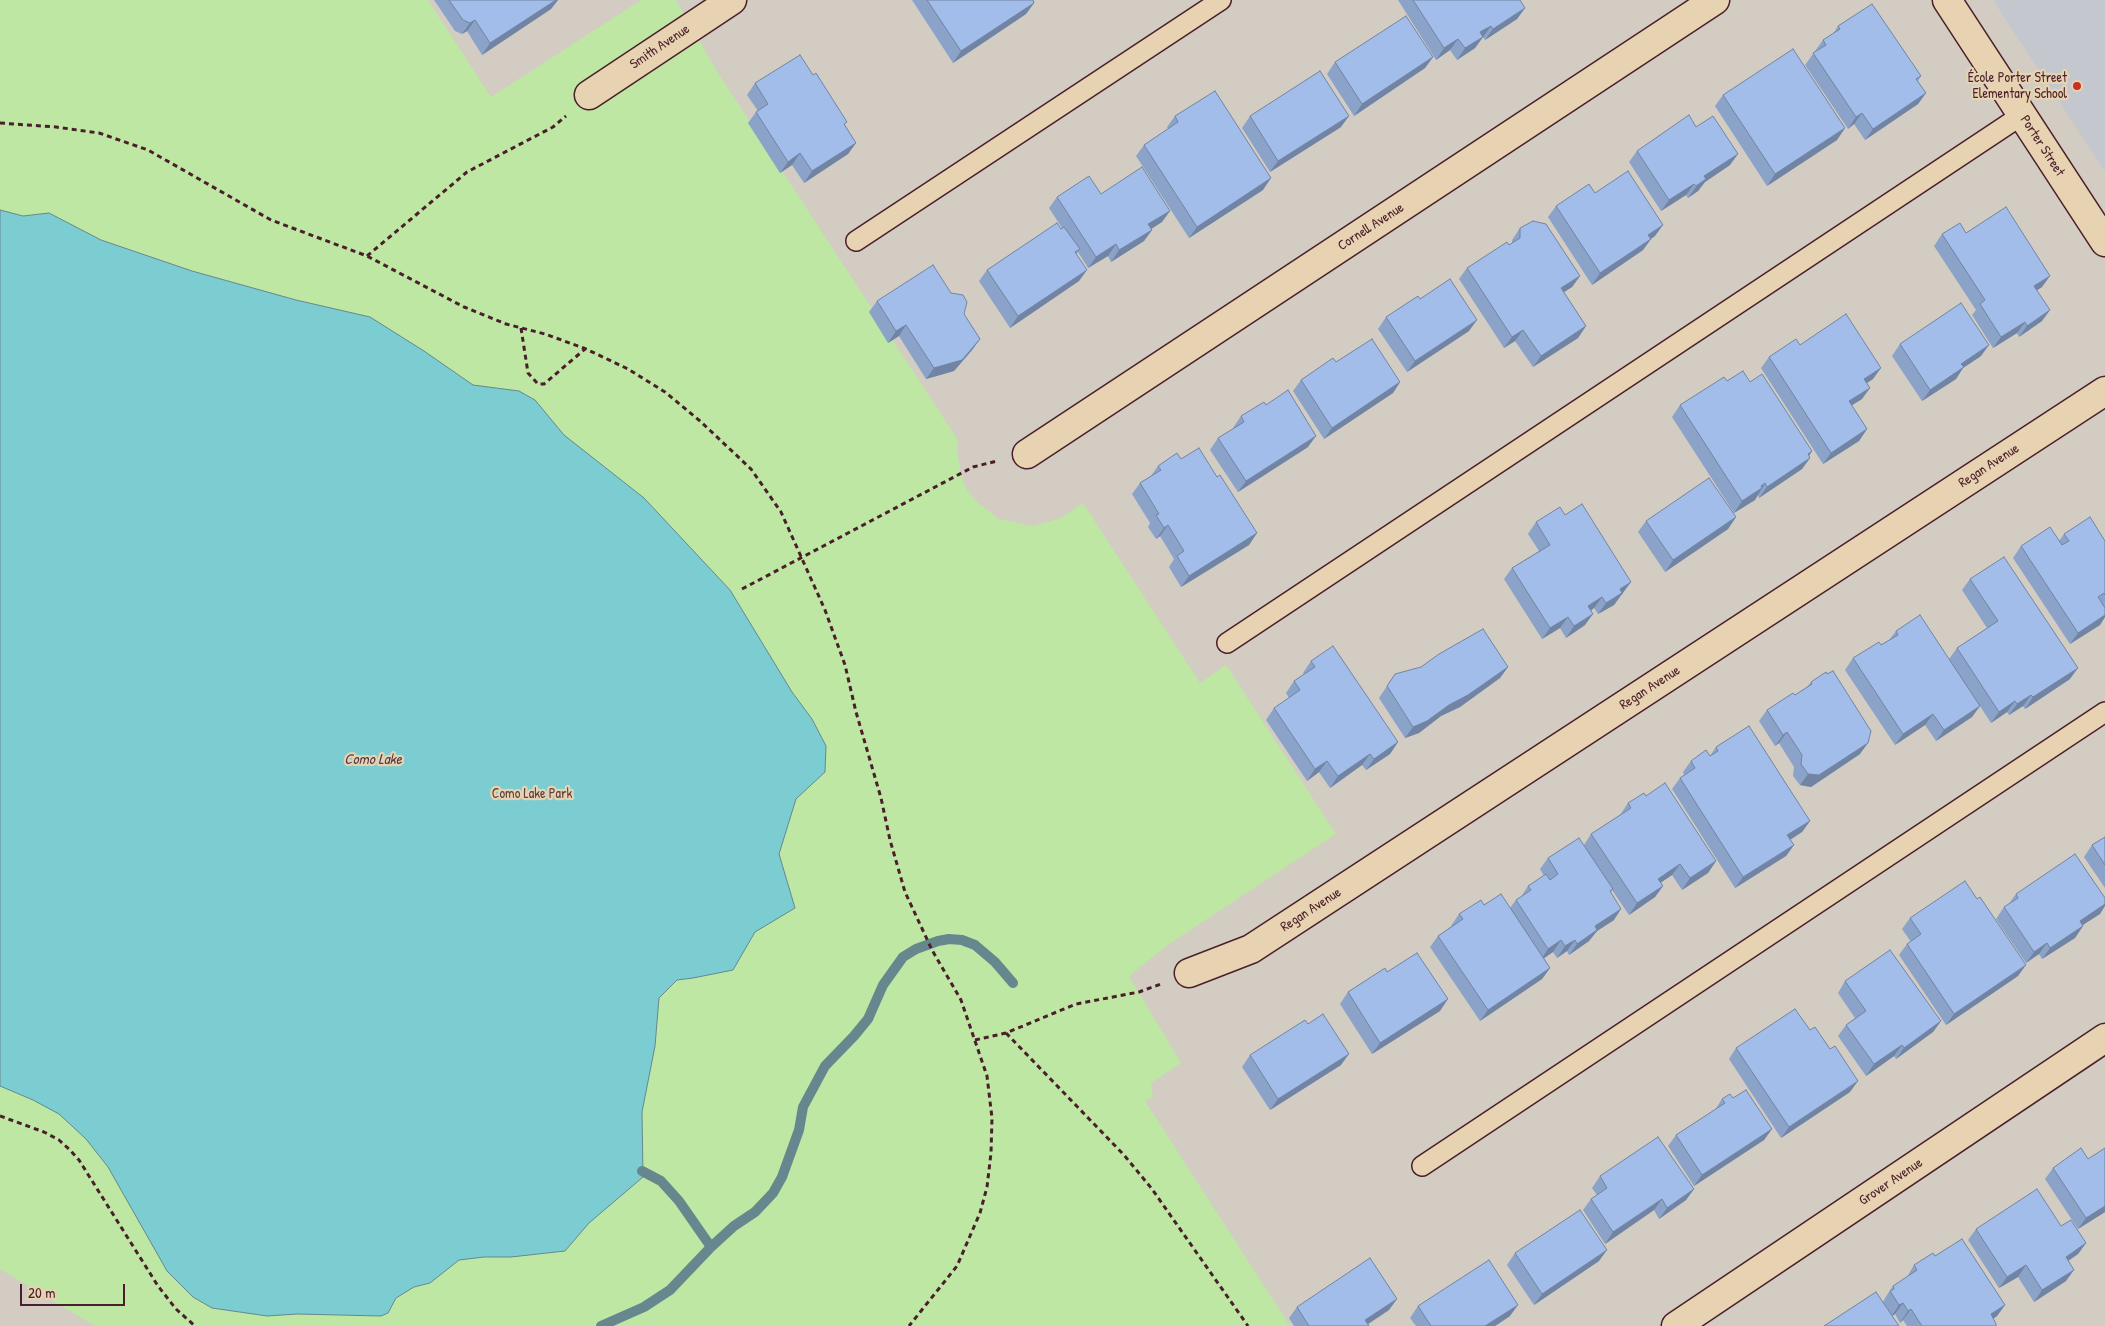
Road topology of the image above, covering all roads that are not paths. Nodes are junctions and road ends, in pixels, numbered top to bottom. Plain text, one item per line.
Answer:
1 (732, 0) edge
2 (1221, 0) edge
3 (1715, 0) edge
4 (1947, 0) edge
5 (589, 95) road end
6 (2022, 115) junction
7 (856, 242) dead end
8 (2105, 242) edge
9 (2105, 391) edge
10 (1027, 454) road end
11 (1227, 643) dead end
12 (2105, 712) edge
13 (1189, 973) road end
14 (2105, 1038) edge
15 (1422, 1166) dead end
16 (1676, 1326) edge

1 - 5 street, Smith Avenue
2 - 7 lane
3 - 10 street, Cornell Avenue
4 - 6 street, Porter Street
6 - 8 street, Porter Street
6 - 11 lane
9 - 13 street, Regan Avenue
12 - 15 lane
14 - 16 street, Grover Avenue

